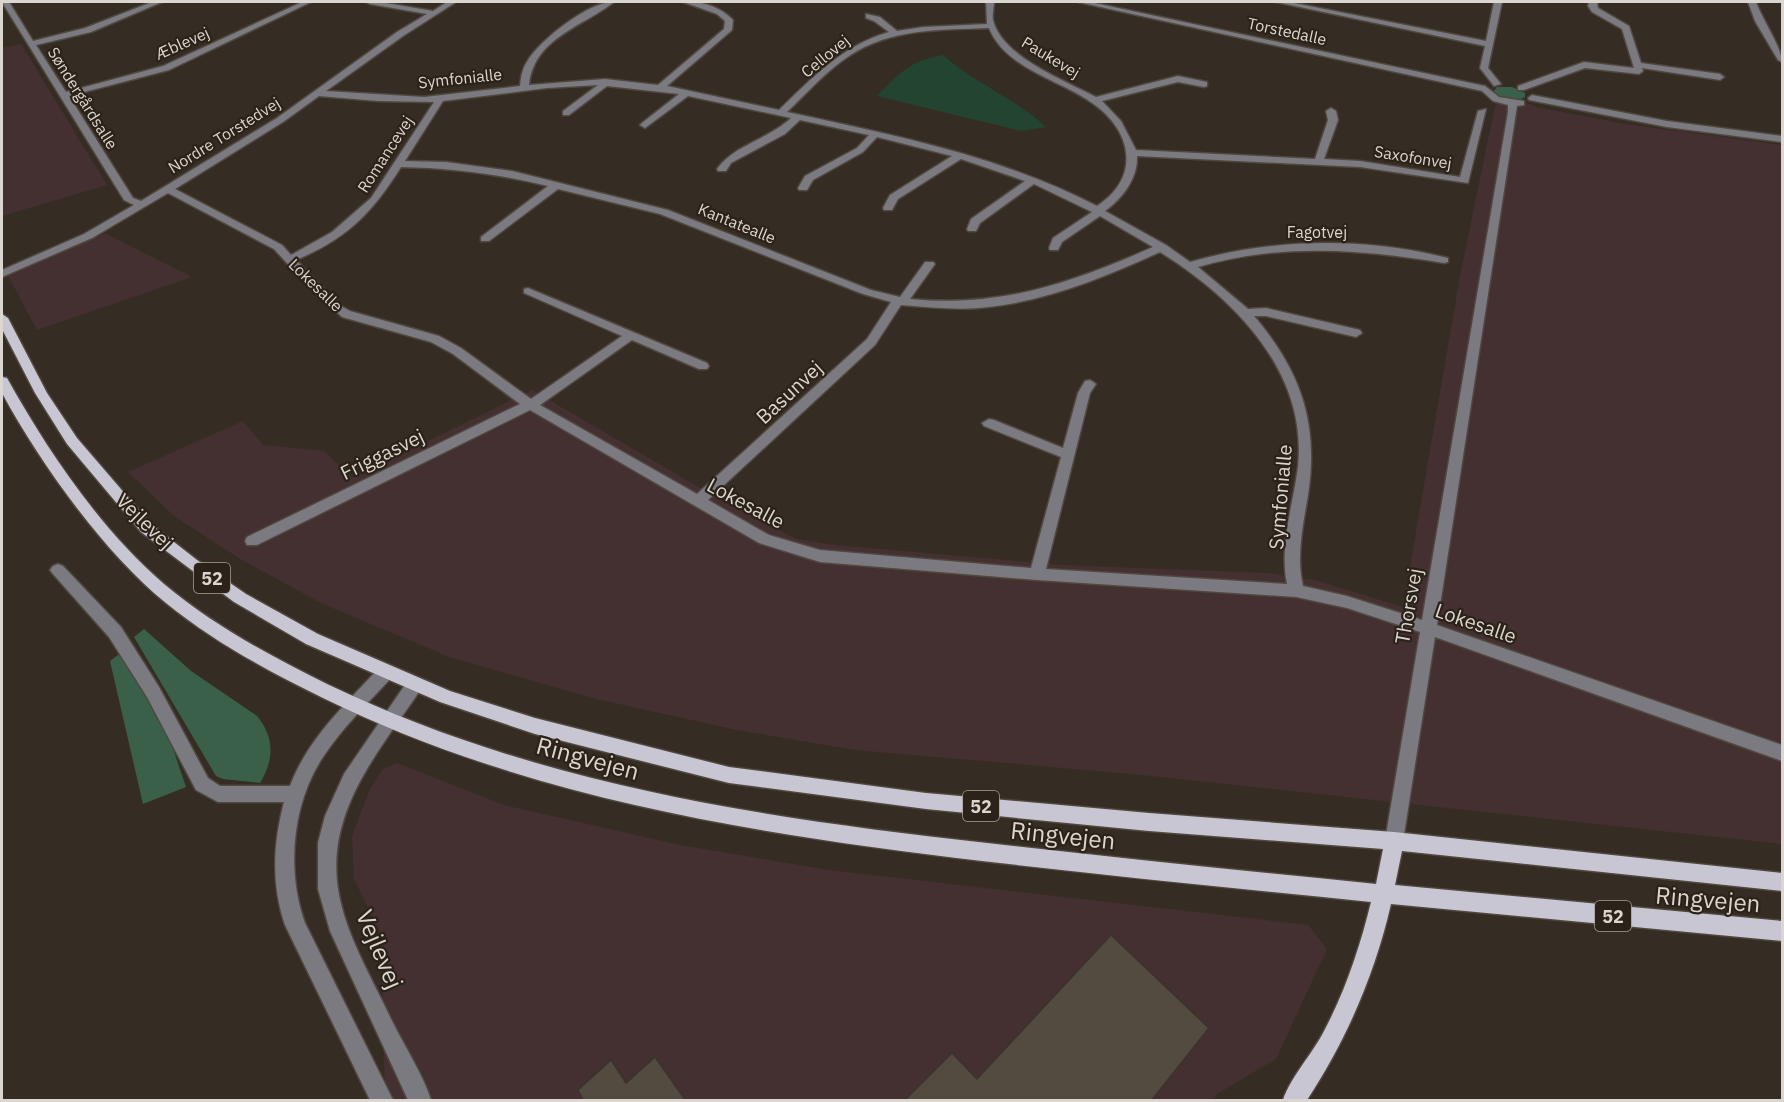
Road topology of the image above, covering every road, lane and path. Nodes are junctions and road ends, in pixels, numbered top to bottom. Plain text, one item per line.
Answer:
1 (5, 2) edge
2 (159, 2) edge
3 (308, 2) edge
4 (370, 2) edge
5 (452, 2) edge
6 (610, 2) edge
7 (687, 2) edge
8 (990, 2) edge
9 (1082, 2) edge
10 (1280, 2) edge
11 (1498, 2) edge
12 (1593, 2) edge
13 (1752, 2) edge
14 (432, 13) junction
15 (869, 16) dead end
16 (991, 26) junction
17 (896, 34) junction
18 (31, 44) junction
19 (1489, 44) junction
20 (1782, 60) edge
21 (1637, 65) junction
22 (1720, 77) dead end
23 (605, 82) junction
24 (1204, 84) dead end
25 (1504, 84) junction
26 (524, 87) junction
27 (660, 88) junction
28 (1521, 88) junction
29 (1485, 89) junction
30 (318, 93) junction
31 (686, 93) junction
32 (64, 95) junction
33 (1532, 98) junction
34 (440, 99) junction
35 (1094, 100) junction
36 (1512, 103) junction
37 (1331, 111) dead end
38 (1483, 111) dead end
39 (566, 113) dead end
40 (780, 114) junction
41 (798, 117) junction
42 (645, 125) dead end
43 (875, 134) junction
44 (1782, 139) edge
45 (1133, 153) junction
46 (960, 155) junction
47 (1320, 161) junction
48 (398, 164) junction
49 (722, 169) dead end
50 (1033, 180) junction
51 (556, 185) junction
52 (803, 188) dead end
53 (168, 189) junction
54 (142, 206) junction
55 (888, 208) dead end
56 (1100, 210) junction
57 (972, 229) dead end
58 (485, 239) dead end
59 (1162, 247) junction
60 (1054, 249) dead end
61 (290, 259) junction
62 (1444, 261) dead end
63 (929, 264) dead end
64 (1191, 265) junction
65 (2, 274) edge
66 (528, 291) dead end
67 (900, 301) junction
68 (1248, 313) junction
69 (2, 318) edge
70 (1356, 333) dead end
71 (631, 335) junction
72 (4, 337) edge
73 (703, 366) dead end
74 (2, 381) edge
75 (1090, 384) dead end
76 (530, 405) junction
77 (989, 423) dead end
78 (1068, 454) junction
79 (697, 502) junction
80 (252, 541) dead end
81 (58, 570) dead end
82 (1037, 574) junction
83 (1296, 591) junction
84 (1428, 628) junction
85 (386, 672) junction
86 (415, 684) junction
87 (355, 706) junction
88 (389, 721) junction
89 (1782, 753) edge
90 (297, 794) junction
91 (1394, 841) junction
92 (1782, 882) edge
93 (1384, 895) junction
94 (1782, 932) edge
95 (382, 1101) edge
96 (420, 1101) edge
97 (1294, 1101) edge

1 - 18 street, Søndergårdsalle
2 - 18 street
3 - 32 street, Æblevej
4 - 14 street
5 - 14 street, Nordre Torstedvej
6 - 26 street
7 - 27 street
8 - 16 street
9 - 29 street, Torstedalle
10 - 19 street
11 - 19 street
12 - 21 street
13 - 20 street
14 - 30 street, Nordre Torstedvej
15 - 17 street
16 - 17 street, Cellovej
16 - 35 street, Paukevej
17 - 40 street, Cellovej
18 - 32 street, Søndergårdsalle
19 - 25 street
21 - 22 street
21 - 28 street
23 - 26 street, Symfonialle
23 - 27 street, Symfonialle
23 - 39 street
24 - 35 street, Paukevej
25 - 28 street
25 - 29 street
26 - 34 street, Symfonialle
27 - 31 street, Symfonialle
28 - 33 street
29 - 36 street, Torstedalle
30 - 34 street, Symfonialle
30 - 53 street, Nordre Torstedvej
31 - 40 street, Symfonialle
31 - 42 street
32 - 54 street, Søndergårdsalle
33 - 36 street
33 - 44 street
34 - 48 street, Romancevej
35 - 45 street, Paukevej
36 - 84 street, Thorsvej
37 - 47 street
38 - 47 street, Saxofonvej
40 - 41 street, Symfonialle
41 - 43 street, Symfonialle
41 - 49 street
43 - 46 street, Symfonialle
43 - 52 street
45 - 47 street, Saxofonvej
45 - 56 street
46 - 50 street, Symfonialle
46 - 55 street
48 - 51 street, Kantatealle
48 - 61 street, Romancevej
50 - 56 street, Symfonialle
50 - 57 street
51 - 58 street
51 - 67 street, Kantatealle
53 - 54 street, Nordre Torstedvej
53 - 61 street, Lokesalle
54 - 65 street, Nordre Torstedvej
56 - 59 street, Symfonialle
56 - 60 street
59 - 64 street, Symfonialle
59 - 67 street, Kantatealle
61 - 76 street, Lokesalle
62 - 64 street, Fagotvej
63 - 67 street
64 - 68 street, Symfonialle
66 - 71 street
67 - 79 street, Basunvej
68 - 70 street
68 - 83 street, Symfonialle
69 - 72 main road, Vejlevej / 52
71 - 73 street
71 - 76 street
72 - 85 main road, Vejlevej / 52
74 - 87 main road, Vejlevej / 52
75 - 78 street
76 - 79 street, Lokesalle
76 - 80 street, Friggasvej
77 - 78 street
78 - 82 street
79 - 82 street, Lokesalle
81 - 90 street
82 - 83 street, Lokesalle
83 - 84 street, Lokesalle
84 - 89 street, Lokesalle
84 - 91 street, Thorsvej
85 - 86 main road, Vejlevej / 52
85 - 87 street
86 - 88 street, Vejlevej
86 - 91 main road, Ringvejen / 52
87 - 88 main road, Ringvejen / 52
87 - 90 street
88 - 93 main road, Ringvejen / 52
88 - 96 street, Vejlevej
90 - 95 street
91 - 92 main road, Ringvejen / 52
91 - 93 main road, Thorsvej
93 - 94 main road, Ringvejen / 52
93 - 97 main road, Thorsvej

